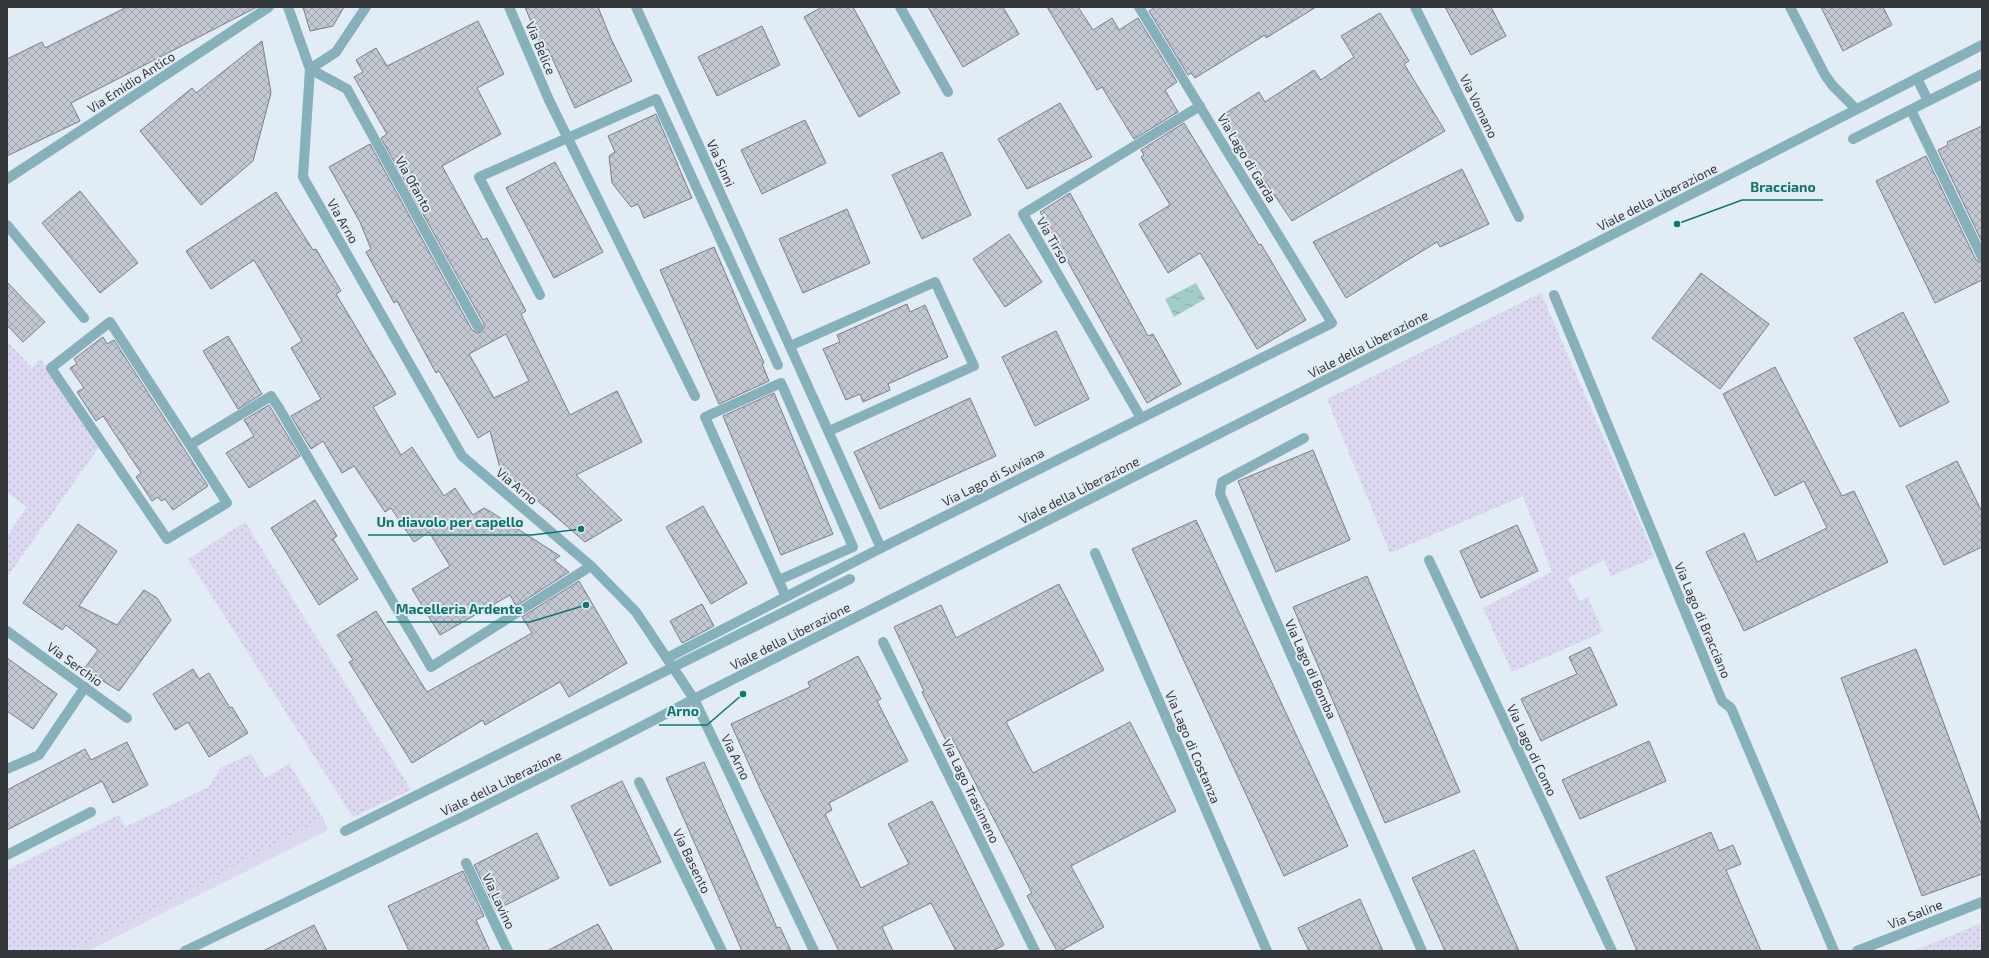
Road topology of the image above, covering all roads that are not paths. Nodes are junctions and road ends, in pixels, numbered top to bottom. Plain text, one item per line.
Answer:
1 (269, 7) edge
2 (288, 7) edge
3 (366, 7) edge
4 (508, 7) edge
5 (636, 7) edge
6 (900, 7) edge
7 (1139, 7) edge
8 (1415, 7) edge
9 (1790, 7) edge
10 (1982, 45) edge
11 (310, 69) junction
12 (1982, 74) edge
13 (1917, 78) junction
14 (948, 92) dead end
15 (1928, 101) junction
16 (1200, 106) junction
17 (1856, 109) junction
18 (1911, 110) junction
19 (567, 138) junction
20 (1853, 139) dead end
21 (7, 179) edge
22 (1519, 217) dead end
23 (7, 225) edge
24 (1982, 257) edge
25 (540, 295) dead end
26 (1554, 295) dead end
27 (84, 318) dead end
28 (1332, 323) joint
29 (478, 328) dead end
30 (790, 346) junction
31 (778, 365) dead end
32 (695, 396) dead end
33 (1141, 418) junction
34 (829, 431) junction
35 (1304, 438) dead end
36 (190, 445) junction
37 (881, 548) junction
38 (1095, 553) dead end
39 (1429, 560) dead end
40 (592, 566) junction
41 (850, 579) dead end
42 (779, 580) junction
43 (786, 597) junction
44 (7, 631) edge
45 (883, 642) dead end
46 (669, 662) junction
47 (85, 687) junction
48 (694, 699) junction
49 (127, 718) dead end
50 (7, 769) edge
51 (639, 782) dead end
52 (91, 812) dead end
53 (345, 831) dead end
54 (7, 855) edge
55 (466, 863) dead end
56 (1982, 902) edge
57 (184, 951) edge
58 (508, 951) edge
59 (722, 951) edge
60 (814, 951) edge
61 (1035, 951) edge
62 (1267, 951) edge
63 (1422, 951) edge
64 (1612, 951) edge
65 (1834, 951) edge
66 (1857, 951) edge

1 - 21 street, Via Emidio Antico
2 - 11 street, Via Arno
3 - 11 street
4 - 19 street, Via Belice
5 - 30 street, Via Sinni
6 - 14 street
7 - 16 street, Via Lago di Garda
8 - 22 street, Via Vomano
9 - 17 street
10 - 13 street, Viale della Liberazione
11 - 29 street, Via Ofanto
11 - 40 street, Via Arno
12 - 15 street
13 - 15 street
13 - 17 street, Viale della Liberazione
15 - 18 street
16 - 28 street, Via Lago di Garda
16 - 33 street, Via Tirso
17 - 48 street, Viale della Liberazione
18 - 20 street
18 - 24 street
19 - 25 street
19 - 31 street
19 - 32 street, Via Belice
23 - 27 street
26 - 65 street, Via Lago di Bracciano
28 - 33 street, Via Lago di Suviana
30 - 34 street, Via Sinni
30 - 34 street
33 - 37 street, Via Lago di Suviana
34 - 37 street, Via Sinni
35 - 63 street, Via Lago di Bomba
36 - 36 street
36 - 40 street
37 - 43 street, Via Lago di Suviana
38 - 62 street, Via Lago di Costanza
39 - 64 street, Via Lago di Como
40 - 46 street, Via Arno
41 - 46 street, Viale della Liberazione
42 - 42 street
42 - 43 street
43 - 46 street, Via Lago di Suviana
44 - 47 street, Via Serchio
45 - 61 street, Via Lago Trasimeno
46 - 48 street, Via Arno
46 - 53 street, Viale della Liberazione
47 - 49 street, Via Serchio
47 - 50 street
48 - 57 street, Viale della Liberazione
48 - 60 street, Via Arno
51 - 59 street, Via Basento
52 - 54 street
55 - 58 street, Via Lavino
56 - 66 street, Via Saline

